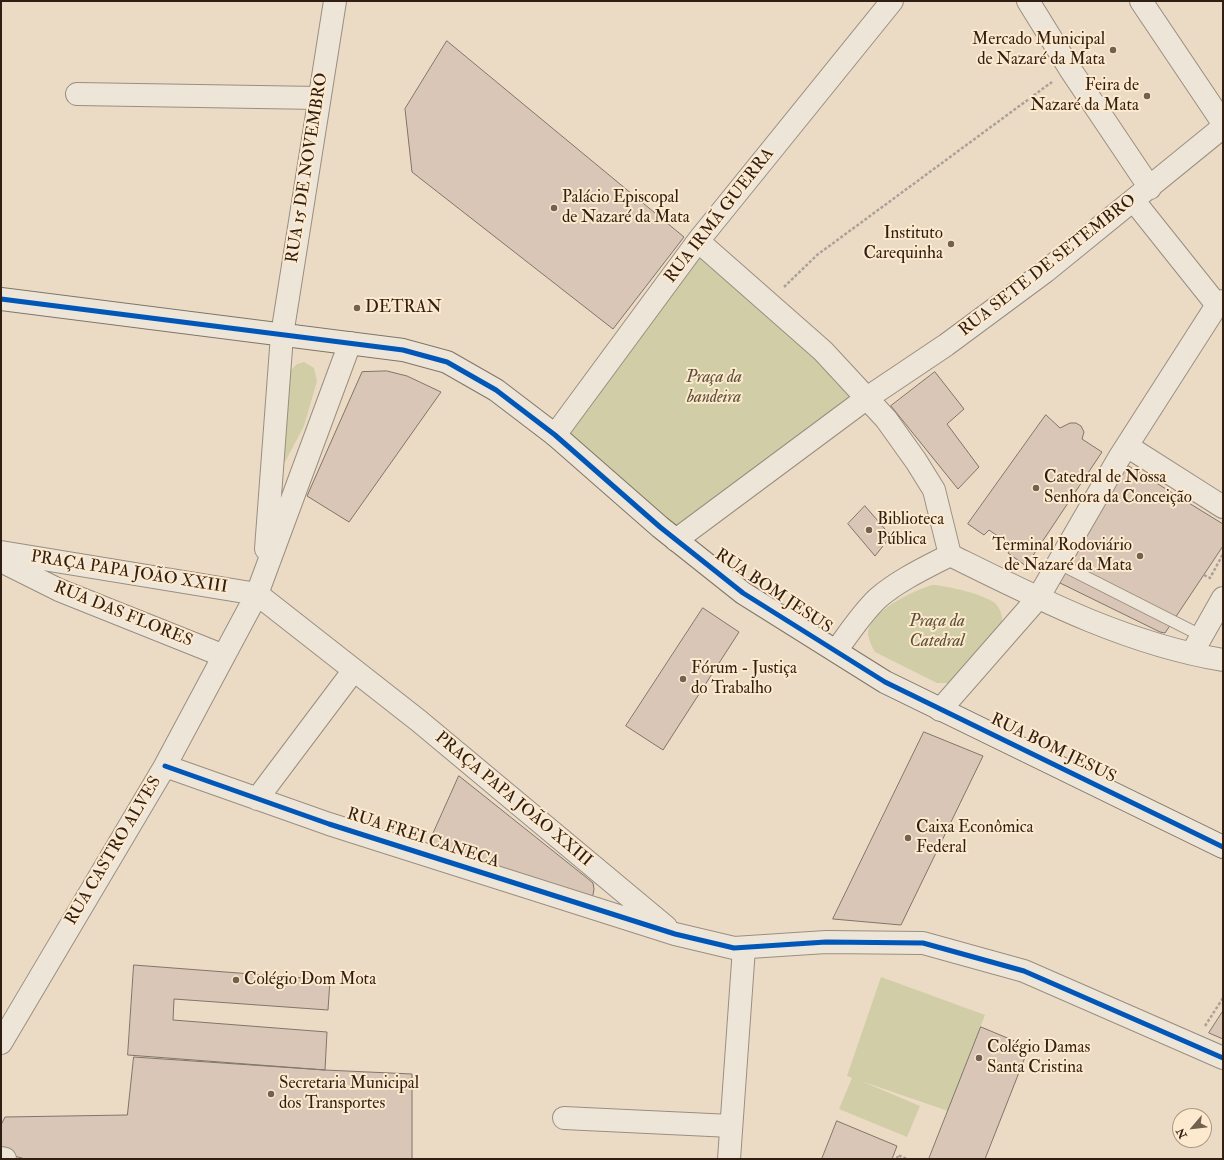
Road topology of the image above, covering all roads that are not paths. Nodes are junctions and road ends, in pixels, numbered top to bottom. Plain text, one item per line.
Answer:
1 (324, 1) edge
2 (335, 1) edge
3 (892, 1) edge
4 (1028, 1) edge
5 (1141, 1) edge
6 (331, 22) junction
7 (76, 94) dead end
8 (319, 98) junction
9 (1223, 123) edge
10 (1223, 127) edge
11 (1142, 194) junction
12 (698, 241) junction
13 (1, 299) edge
14 (1220, 303) edge
15 (282, 335) junction
16 (350, 343) junction
17 (867, 398) junction
18 (555, 435) junction
19 (1126, 446) junction
20 (1223, 507) edge
21 (676, 540) junction
22 (1, 552) edge
23 (950, 555) junction
24 (1, 561) edge
25 (1058, 563) junction
26 (261, 584) junction
27 (1038, 598) junction
28 (1223, 598) edge
29 (1197, 644) junction
30 (836, 651) junction
31 (224, 656) junction
32 (1223, 660) edge
33 (352, 668) junction
34 (940, 710) junction
35 (165, 766) junction
36 (257, 799) junction
37 (1223, 847) edge
38 (674, 934) junction
39 (744, 948) junction
40 (1, 1043) edge
41 (1223, 1058) edge
42 (564, 1118) dead end
43 (731, 1126) junction
44 (1, 1158) edge
45 (5, 1159) edge
46 (729, 1159) edge

1 - 6 street
2 - 6 street, RUA 15 DE NOVEMBRO
3 - 12 street, RUA IRMÃ GUERRA
4 - 11 street
5 - 9 street
6 - 8 street, RUA 15 DE NOVEMBRO
7 - 8 street
8 - 15 street, RUA 15 DE NOVEMBRO
10 - 11 street, RUA SETE DE SETEMBRO
11 - 14 street
11 - 17 street, RUA SETE DE SETEMBRO
12 - 17 street
12 - 18 street, RUA IRMÃ GUERRA
13 - 15 street, RUA BOM JESUS
14 - 19 street
15 - 16 street, RUA BOM JESUS
15 - 26 street, RUA 15 DE NOVEMBRO
16 - 18 street, RUA BOM JESUS
16 - 26 street, RUA CASTRO ALVES
17 - 21 street, RUA SETE DE SETEMBRO
17 - 23 street
18 - 21 street, RUA BOM JESUS
19 - 20 street
19 - 25 street
21 - 30 street, RUA BOM JESUS
22 - 26 street, PRAÇA PAPA JOÃO XXIII
23 - 27 street
23 - 30 street
24 - 31 street, RUA DAS FLORES
25 - 27 street
25 - 29 lane
26 - 31 street, RUA CASTRO ALVES
26 - 33 street, PRAÇA PAPA JOÃO XXIII
27 - 29 street
27 - 34 street
28 - 29 street
29 - 32 street
30 - 34 street, RUA BOM JESUS
31 - 35 street, RUA CASTRO ALVES
33 - 36 street
33 - 38 street, PRAÇA PAPA JOÃO XXIII
34 - 37 street, RUA BOM JESUS
35 - 36 street, RUA FREI CANECA
35 - 40 street, RUA CASTRO ALVES
36 - 38 street, RUA FREI CANECA
38 - 39 street, RUA FREI CANECA
39 - 41 street, RUA FREI CANECA
39 - 43 street
42 - 43 street
43 - 46 street
44 - 45 street

